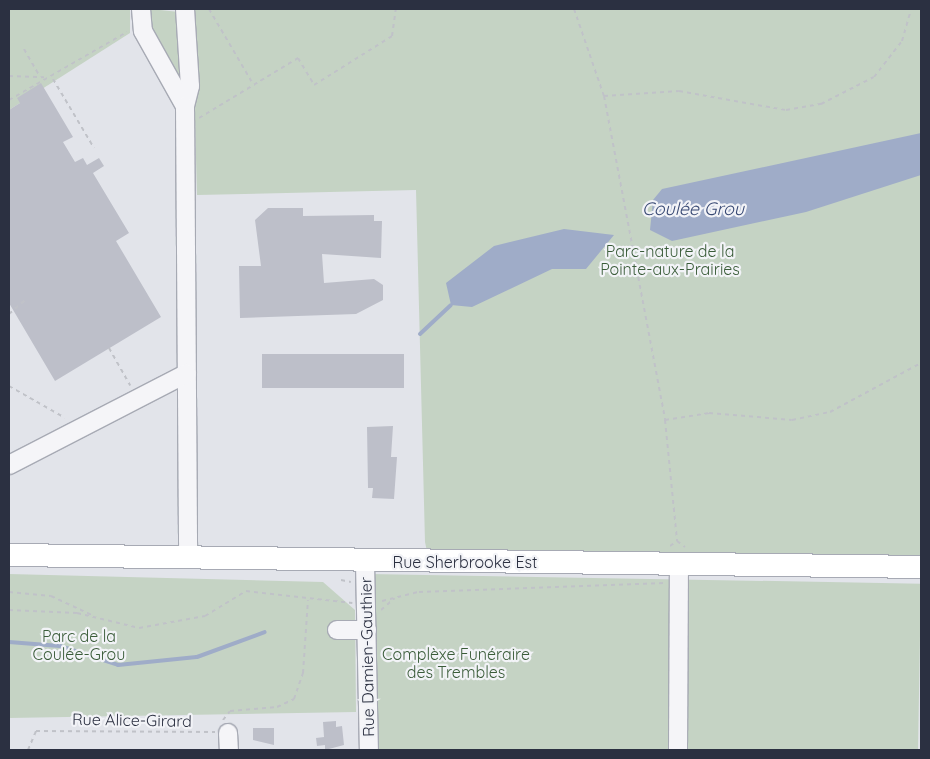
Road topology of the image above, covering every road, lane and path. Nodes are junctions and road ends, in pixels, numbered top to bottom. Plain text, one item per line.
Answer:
1 (185, 9) edge
2 (209, 9) edge
3 (396, 9) edge
4 (574, 9) edge
5 (911, 9) edge
6 (141, 16) edge
7 (24, 49) dead end
8 (9, 76) edge
9 (40, 77) junction
10 (46, 77) junction
11 (53, 79) junction
12 (254, 84) junction
13 (604, 96) junction
14 (9, 100) edge
15 (186, 106) junction
16 (199, 119) dead end
17 (94, 148) dead end
18 (25, 300) dead end
19 (9, 314) edge
20 (109, 348) dead end
21 (921, 363) edge
22 (187, 373) junction
23 (9, 386) edge
24 (131, 387) dead end
25 (665, 420) junction
26 (71, 421) dead end
27 (9, 465) edge
28 (676, 541) junction
29 (9, 555) edge
30 (188, 557) junction
31 (675, 559) junction
32 (365, 563) junction
33 (921, 567) edge
34 (341, 580) dead end
35 (354, 587) dead end
36 (9, 592) edge
37 (397, 597) junction
38 (308, 600) junction
39 (375, 602) dead end
40 (355, 603) dead end
41 (9, 610) edge
42 (376, 613) dead end
43 (98, 619) junction
44 (337, 630) dead end
45 (367, 630) junction
46 (225, 728) junction
47 (28, 750) edge
48 (228, 750) edge
49 (369, 750) edge
50 (678, 750) edge

1 - 15 street
2 - 12 path
3 - 12 path
4 - 13 path
5 - 13 path
6 - 11 path
6 - 15 street
7 - 9 path
8 - 9 path
9 - 10 path
10 - 11 path
10 - 14 path
11 - 17 path
12 - 16 path
13 - 25 path
15 - 22 street
18 - 19 path
20 - 24 path
21 - 25 path
22 - 27 street
22 - 30 street
23 - 26 path
25 - 28 path
28 - 31 path
28 - 31 path
29 - 30 main road, Rue Sherbrooke Est
30 - 32 main road, Rue Sherbrooke Est
31 - 32 main road, Rue Sherbrooke Est
31 - 33 main road, Rue Sherbrooke Est
31 - 37 path
31 - 50 street
32 - 45 street, Rue Damien-Gauthier
34 - 35 path
36 - 43 path
37 - 39 path
37 - 42 path
38 - 40 path
38 - 43 path
38 - 46 path
41 - 43 path
44 - 45 street
45 - 49 street, Rue Damien-Gauthier
46 - 47 path, Rue Alice-Girard
46 - 48 street

